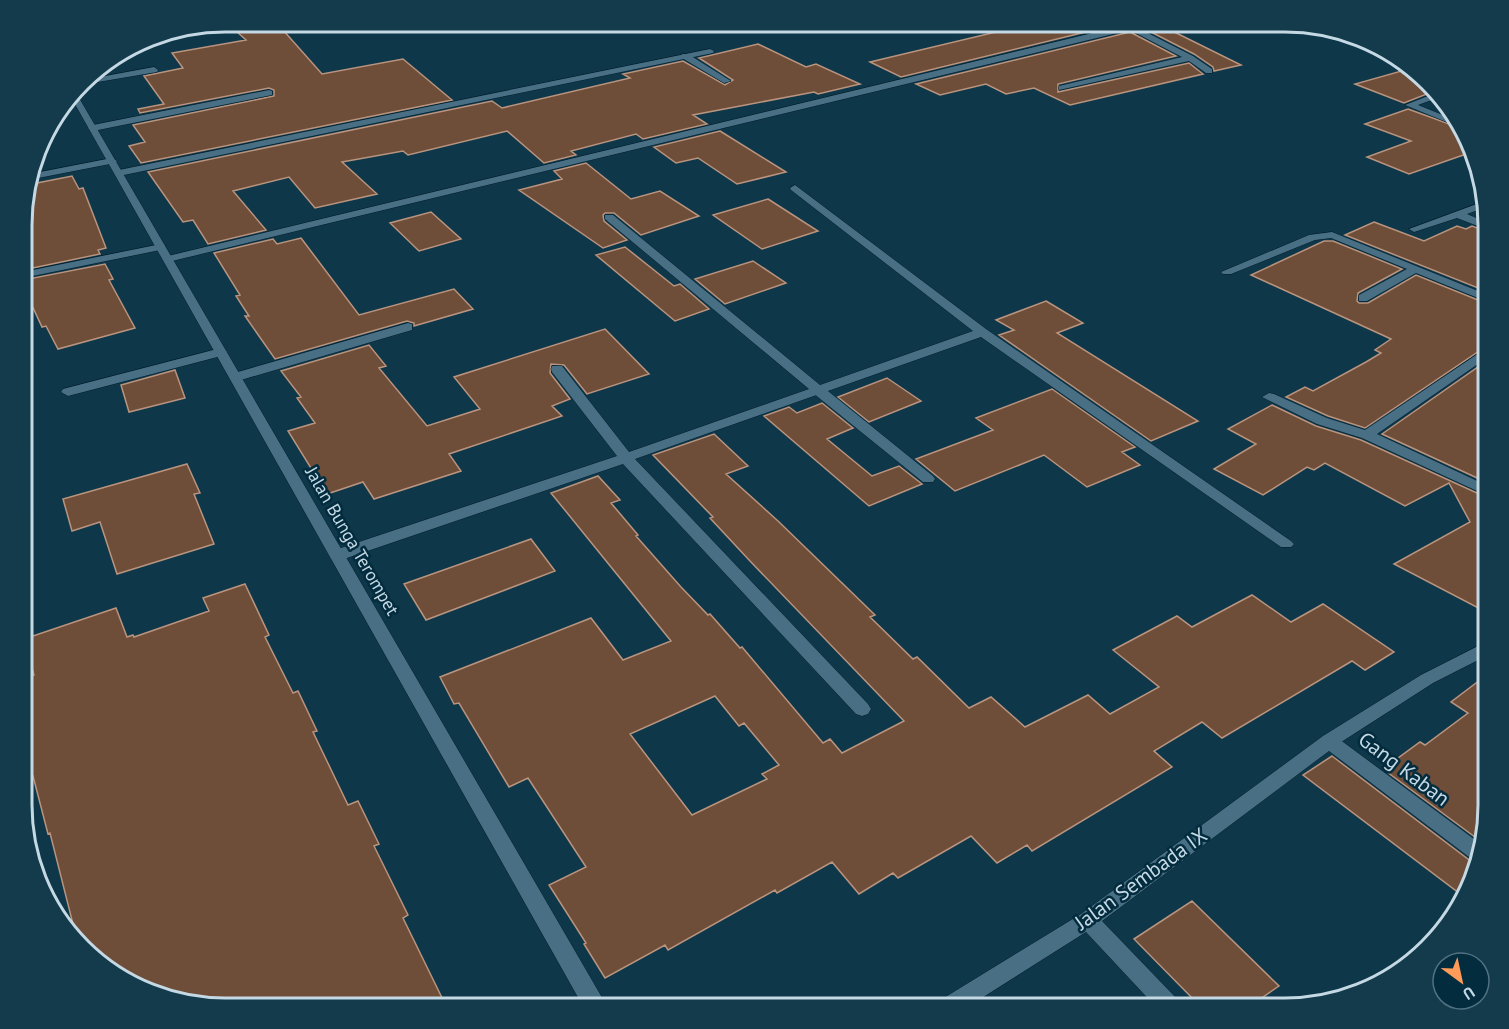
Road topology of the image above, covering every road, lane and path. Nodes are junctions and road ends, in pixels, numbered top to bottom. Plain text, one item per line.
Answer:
1 (1114, 32) edge
2 (1139, 32) edge
3 (710, 51) dead end
4 (685, 56) junction
5 (1190, 58) junction
6 (154, 70) dead end
7 (1209, 71) dead end
8 (96, 80) edge
9 (727, 81) dead end
10 (1062, 88) dead end
11 (269, 93) dead end
12 (1430, 98) edge
13 (77, 99) edge
14 (1447, 121) edge
15 (93, 128) junction
16 (115, 167) junction
17 (38, 176) edge
18 (795, 188) dead end
19 (1477, 207) edge
20 (1457, 214) junction
21 (609, 217) dead end
22 (1477, 222) edge
23 (1414, 229) dead end
24 (165, 253) junction
25 (1415, 268) junction
26 (1227, 272) dead end
27 (32, 274) edge
28 (1477, 294) edge
29 (1363, 298) dead end
30 (408, 327) dead end
31 (982, 332) junction
32 (221, 352) junction
33 (1477, 359) edge
34 (557, 369) dead end
35 (236, 377) junction
36 (818, 390) junction
37 (68, 392) dead end
38 (1269, 396) dead end
39 (1367, 435) junction
40 (626, 458) junction
41 (928, 479) dead end
42 (1477, 487) edge
43 (1286, 544) dead end
44 (338, 555) junction
45 (1477, 653) edge
46 (862, 709) dead end
47 (1329, 741) junction
48 (1472, 848) edge
49 (1088, 920) junction
50 (591, 997) edge
51 (964, 998) edge
52 (1161, 998) edge

1 - 24 street
2 - 5 street
3 - 4 street
4 - 9 street
4 - 16 street
5 - 7 street
5 - 10 street
6 - 8 street
11 - 15 street
12 - 14 street
13 - 15 street, Jalan Bunga Terompet
15 - 16 street, Jalan Bunga Terompet
16 - 17 street
16 - 24 street, Jalan Bunga Terompet
18 - 31 street
19 - 20 street
20 - 22 street
20 - 23 street
21 - 36 street
24 - 27 street
24 - 32 street, Jalan Bunga Terompet
25 - 26 street
25 - 28 street
25 - 29 street
30 - 35 street
31 - 36 street
31 - 43 street
32 - 35 street, Jalan Bunga Terompet
32 - 37 street
33 - 39 street
34 - 40 street
35 - 44 street, Jalan Bunga Terompet
36 - 40 street
36 - 41 street
38 - 39 street
39 - 42 street
40 - 44 street
40 - 46 street
44 - 50 street, Jalan Bunga Terompet
45 - 47 street, Jalan Sembada IX
47 - 48 street, Gang Kaban
47 - 49 street, Jalan Sembada IX
49 - 51 street, Jalan Sembada IX
49 - 52 street

